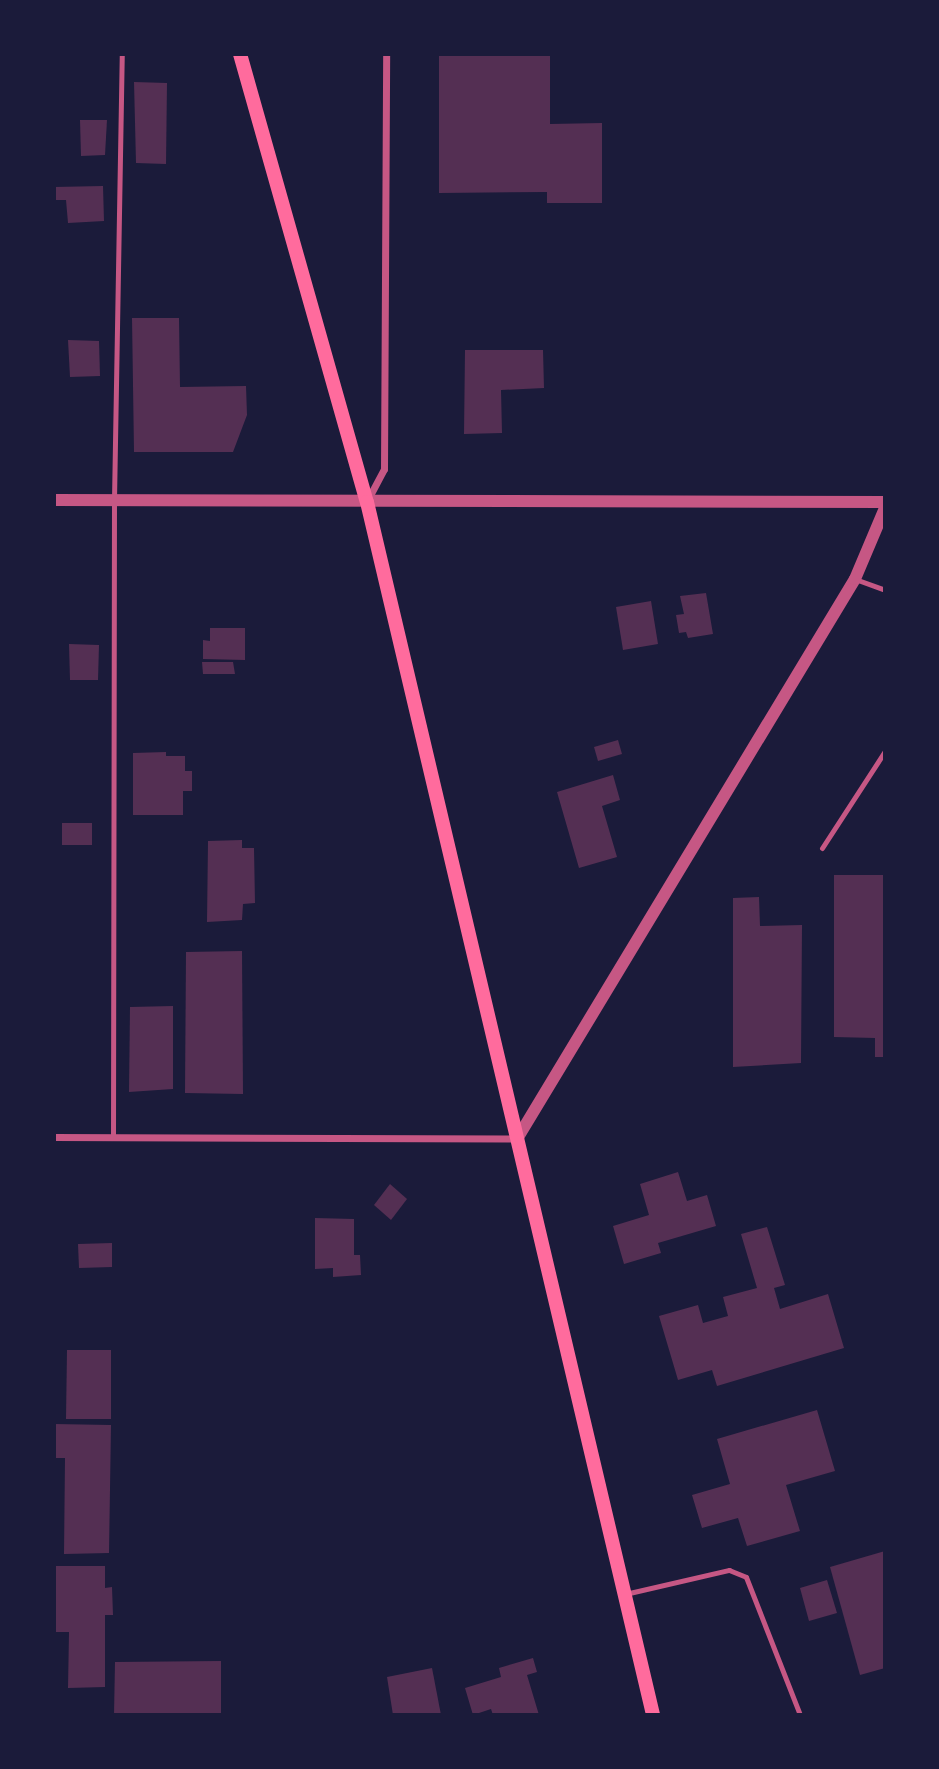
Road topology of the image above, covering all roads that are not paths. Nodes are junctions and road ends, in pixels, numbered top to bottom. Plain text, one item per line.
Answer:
1 (122, 54) edge
2 (240, 54) edge
3 (386, 54) edge
4 (54, 500) edge
5 (114, 500) junction
6 (367, 502) junction
7 (885, 502) edge
8 (885, 508) edge
9 (855, 579) junction
10 (885, 590) edge
11 (885, 751) edge
12 (822, 848) dead end
13 (54, 1137) edge
14 (113, 1137) junction
15 (517, 1139) junction
16 (625, 1594) junction
17 (653, 1715) edge
18 (800, 1715) edge

1 - 5 lane
2 - 6 main road
3 - 6 street
4 - 5 street
5 - 6 street
5 - 14 lane
6 - 7 street
6 - 15 main road
8 - 9 street
9 - 10 lane
9 - 15 street
11 - 12 lane
13 - 14 street
14 - 15 street
15 - 16 main road
16 - 17 main road
16 - 18 lane

